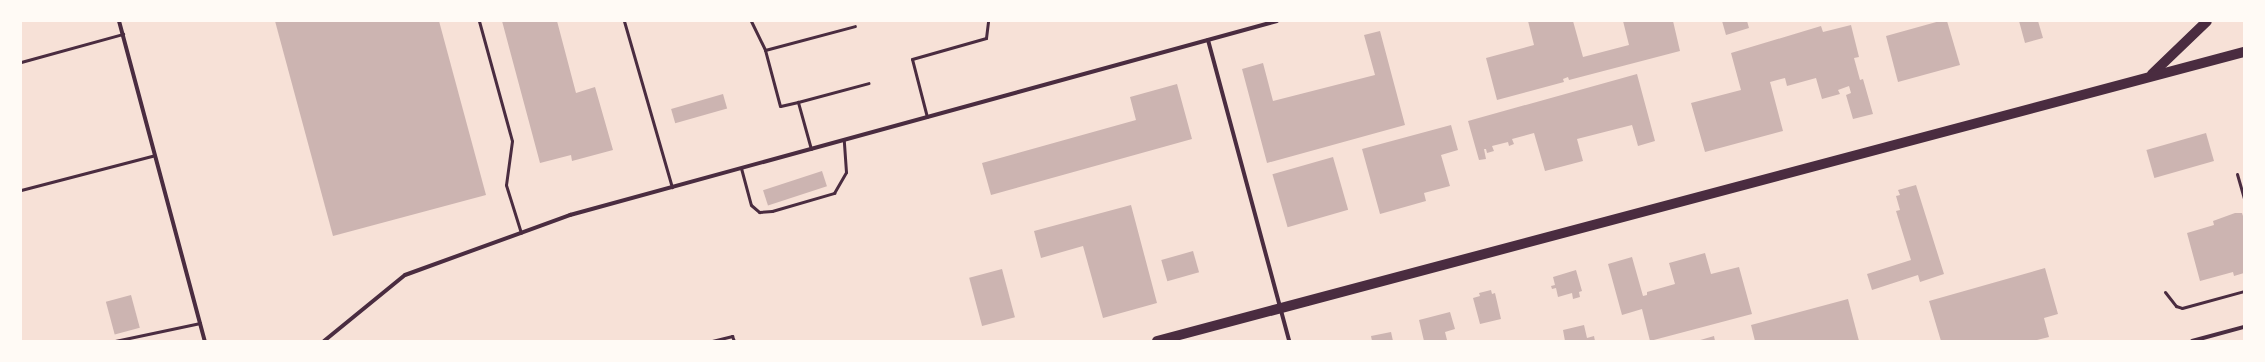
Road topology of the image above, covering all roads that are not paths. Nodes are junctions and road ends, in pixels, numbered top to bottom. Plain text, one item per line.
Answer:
1 (119, 21) edge
2 (479, 21) edge
3 (624, 21) edge
4 (751, 21) edge
5 (988, 21) edge
6 (1277, 21) edge
7 (2207, 21) edge
8 (855, 26) dead end
9 (123, 34) junction
10 (1208, 40) junction
11 (764, 50) junction
12 (2244, 52) edge
13 (21, 62) edge
14 (2150, 76) junction
15 (869, 83) dead end
16 (798, 102) junction
17 (927, 117) junction
18 (844, 140) junction
19 (811, 149) junction
20 (155, 155) junction
21 (741, 168) junction
22 (2237, 174) dead end
23 (672, 187) junction
24 (21, 190) edge
25 (2244, 198) edge
26 (521, 233) junction
27 (2244, 291) edge
28 (2165, 292) dead end
29 (1280, 308) junction
30 (200, 323) junction
31 (2244, 327) edge
32 (115, 341) edge
33 (205, 341) edge
34 (324, 341) edge
35 (712, 341) edge
36 (734, 341) edge
37 (1157, 341) edge
38 (1289, 341) edge
39 (2192, 341) edge

1 - 9 street
2 - 26 lane
3 - 23 lane
4 - 11 lane
5 - 17 lane
6 - 10 street
7 - 14 main road
8 - 11 lane
9 - 13 lane
9 - 20 street
10 - 17 street
10 - 29 street
11 - 16 lane
12 - 14 main road
14 - 29 main road
15 - 16 lane
16 - 19 lane
17 - 18 street
18 - 19 street
18 - 21 lane
19 - 21 street
20 - 24 lane
20 - 30 street
21 - 23 street
22 - 25 lane
23 - 26 street
26 - 34 street
27 - 28 lane
29 - 37 main road
29 - 38 street
30 - 32 lane
30 - 33 street
31 - 39 street
35 - 36 lane

